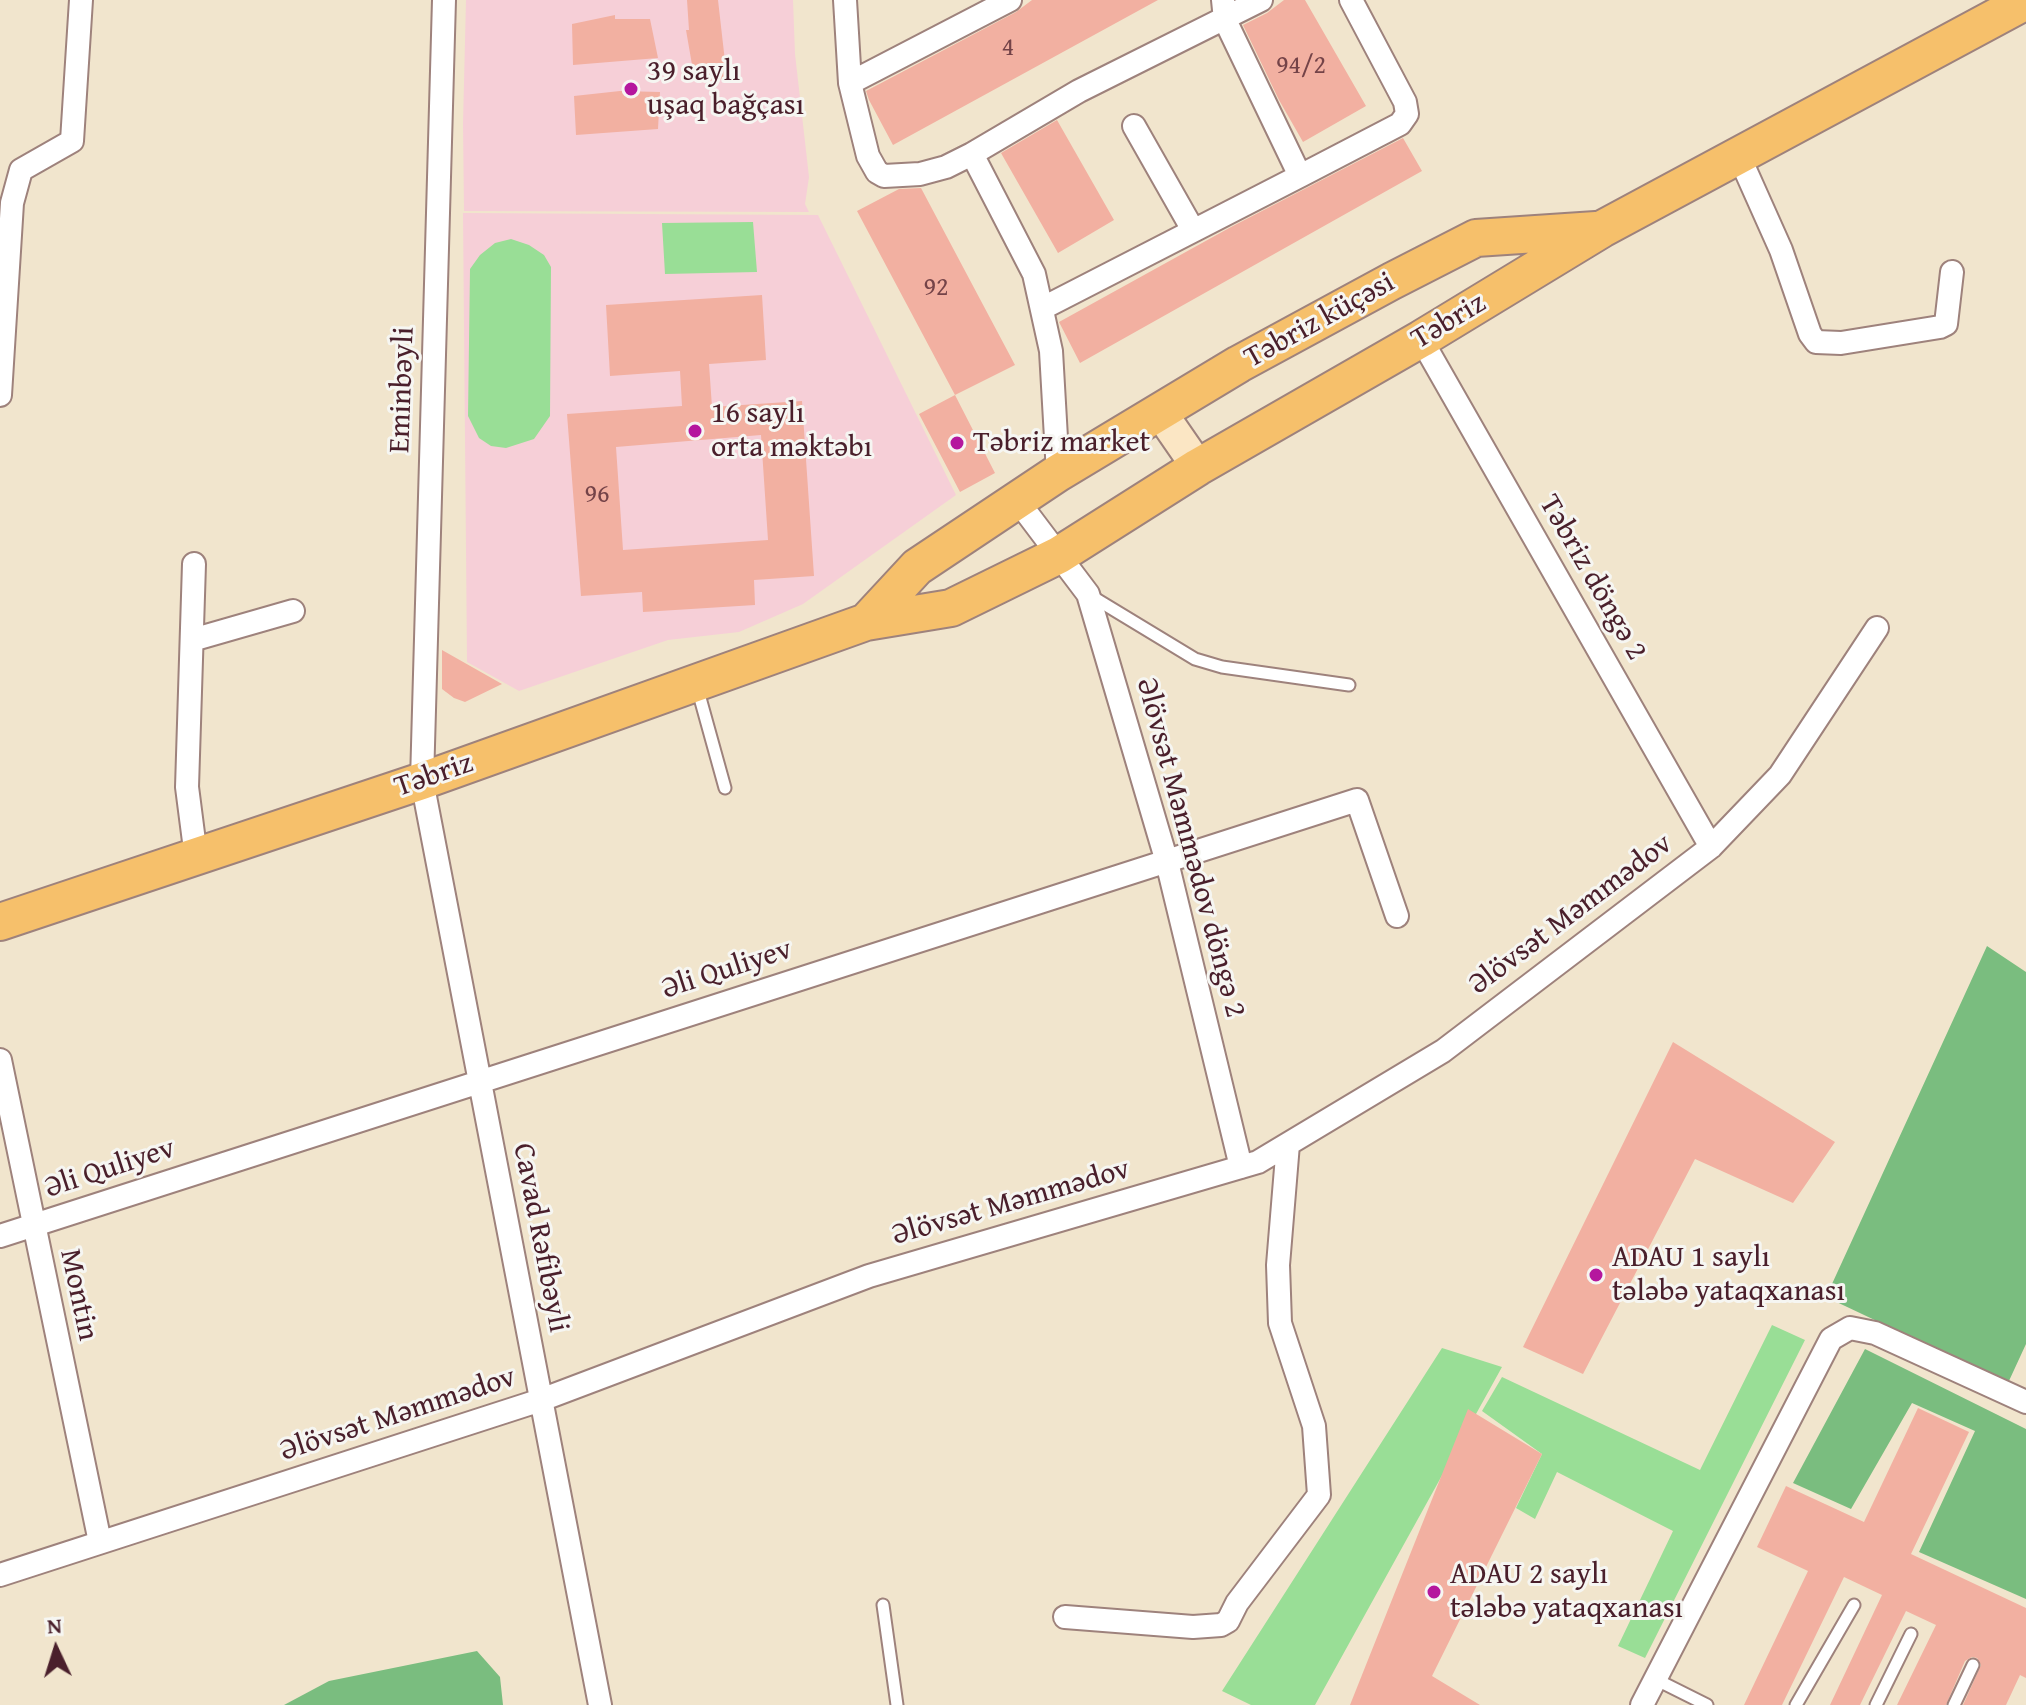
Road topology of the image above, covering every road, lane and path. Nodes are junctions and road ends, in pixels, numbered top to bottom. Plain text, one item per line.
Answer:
1 (81, 0) edge
2 (444, 0) edge
3 (845, 0) edge
4 (1010, 0) edge
5 (1261, 0) edge
6 (1351, 0) edge
7 (2026, 1) edge
8 (1224, 10) edge
9 (850, 83) junction
10 (1134, 126) dead end
11 (972, 154) junction
12 (1739, 156) junction
13 (1300, 176) junction
14 (1602, 229) junction
15 (1193, 230) junction
16 (1952, 272) dead end
17 (1043, 308) junction
18 (1421, 339) junction
19 (0, 395) edge
20 (1160, 412) junction
21 (1198, 467) junction
22 (1058, 473) junction
23 (1017, 500) junction
24 (1059, 555) junction
25 (194, 564) dead end
26 (1088, 594) junction
27 (293, 611) dead end
28 (866, 622) junction
29 (1877, 628) dead end
30 (192, 640) junction
31 (696, 683) junction
32 (1349, 685) dead end
33 (422, 781) junction
34 (725, 788) dead end
35 (1711, 847) junction
36 (196, 857) junction
37 (1167, 862) junction
38 (1397, 916) dead end
39 (0, 922) edge
40 (0, 1060) edge
41 (479, 1080) junction
42 (1288, 1144) junction
43 (1241, 1167) junction
44 (33, 1225) junction
45 (0, 1236) edge
46 (541, 1400) junction
47 (2026, 1402) edge
48 (100, 1542) junction
49 (0, 1575) edge
50 (883, 1605) dead end
51 (1854, 1605) dead end
52 (1065, 1617) dead end
53 (1911, 1634) dead end
54 (1973, 1665) dead end
55 (1654, 1679) junction
56 (600, 1705) edge
57 (897, 1705) edge
58 (1642, 1705) edge
59 (1707, 1705) edge
60 (1796, 1705) edge
61 (1876, 1705) edge
62 (1954, 1705) edge

1 - 19 street
2 - 33 street, Eminbəyli
3 - 9 street
4 - 9 street
5 - 8 street
6 - 13 street
7 - 12 main road, Təbriz
8 - 11 street
8 - 13 street
9 - 11 street
10 - 15 street
11 - 17 street
12 - 14 main road, Təbriz
12 - 16 street
13 - 15 street
14 - 18 main road, Təbriz
14 - 20 main road, Təbriz küçəsi
15 - 17 street
17 - 22 street
18 - 21 main road, Təbriz
18 - 35 street, Təbriz döngə 2
20 - 21 main road
20 - 22 main road, Təbriz küçəsi
21 - 24 main road, Təbriz
22 - 23 main road, Təbriz
23 - 24 street, Əlövsət Məmmədov döngə 2
23 - 28 main road, Təbriz
24 - 26 street, Əlövsət Məmmədov döngə 2
24 - 28 main road, Təbriz
25 - 30 street
26 - 32 lane
26 - 37 street, Əlövsət Məmmədov döngə 2
27 - 30 street
28 - 31 main road, Təbriz
29 - 35 street, Əlövsət Məmmədov
30 - 36 street
31 - 33 main road, Təbriz
31 - 34 lane
33 - 36 main road, Təbriz
33 - 41 street, Cavad Rəfibəyli
35 - 42 street, Əlövsət Məmmədov
36 - 39 main road, Təbriz
37 - 38 street, Əli Quliyev
37 - 41 street, Əli Quliyev
37 - 43 street, Əlövsət Məmmədov döngə 2
40 - 44 street, Montin
41 - 44 street, Əli Quliyev
41 - 46 street, Cavad Rəfibəyli
42 - 43 street, Əlövsət Məmmədov
42 - 52 street
43 - 46 street, Əlövsət Məmmədov
44 - 45 street, Əli Quliyev
44 - 48 street, Montin
46 - 48 street, Əlövsət Məmmədov
46 - 56 street, Cavad Rəfibəyli
47 - 55 street
48 - 49 street, Əlövsət Məmmədov
50 - 57 lane
51 - 60 lane
53 - 61 lane
54 - 62 lane
55 - 58 street
55 - 59 lane

